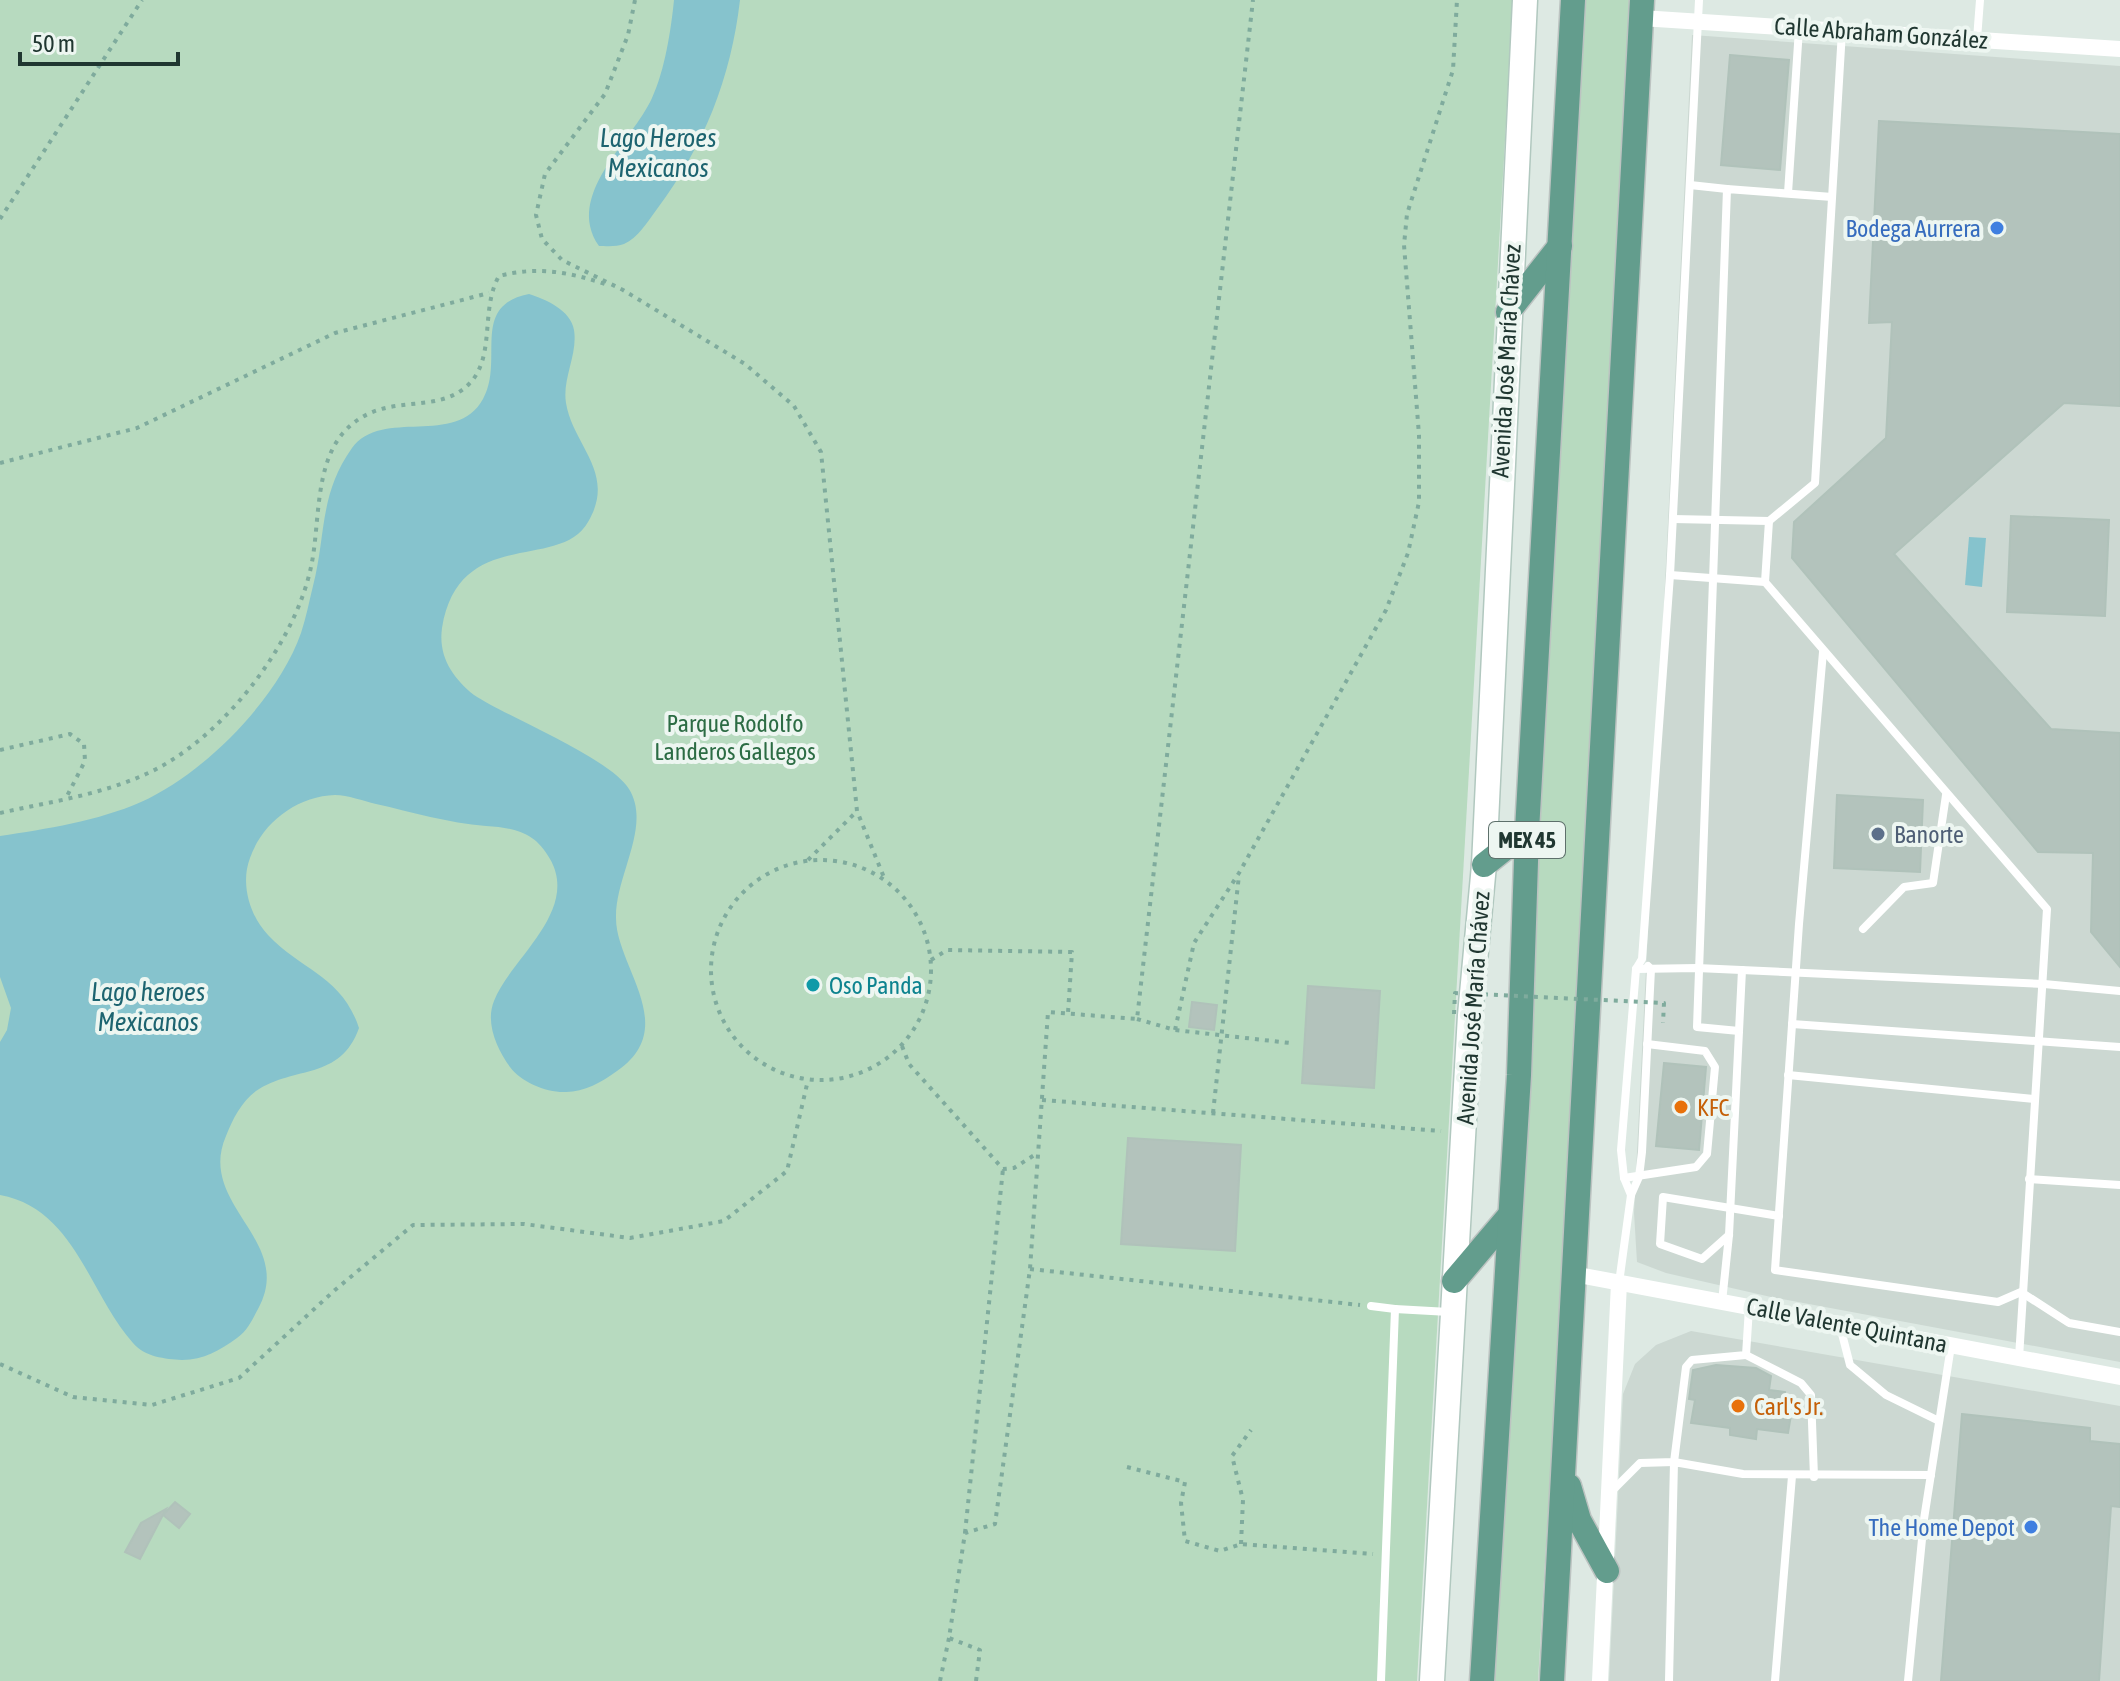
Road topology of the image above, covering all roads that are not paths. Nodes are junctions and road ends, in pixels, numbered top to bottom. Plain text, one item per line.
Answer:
1 (1525, 0) edge
2 (1573, 0) edge
3 (1699, 0) edge
4 (1980, 0) edge
5 (1642, 9) edge
6 (1698, 21) junction
7 (1799, 28) junction
8 (1842, 31) junction
9 (1977, 40) junction
10 (2120, 49) edge
11 (1690, 185) junction
12 (1727, 189) junction
13 (1788, 193) junction
14 (1832, 197) junction
15 (1560, 246) junction
16 (1508, 312) junction
17 (1673, 519) junction
18 (1714, 520) junction
19 (1769, 521) junction
20 (1670, 575) junction
21 (1711, 578) junction
22 (1765, 582) junction
23 (1823, 652) junction
24 (1946, 795) junction
25 (1527, 831) junction
26 (1484, 865) junction
27 (1863, 929) dead end
28 (1642, 959) junction
29 (1697, 968) junction
30 (1636, 969) junction
31 (1651, 969) junction
32 (1742, 970) junction
33 (1796, 974) junction
34 (2044, 984) junction
35 (2120, 991) edge
36 (1792, 1024) junction
37 (1739, 1031) junction
38 (2040, 1041) junction
39 (1647, 1044) junction
40 (2120, 1047) edge
41 (1788, 1075) junction
42 (2035, 1099) junction
43 (1639, 1177) junction
44 (1624, 1178) junction
45 (2029, 1179) junction
46 (2120, 1185) edge
47 (1631, 1195) junction
48 (1731, 1208) junction
49 (1510, 1215) junction
50 (1779, 1216) junction
51 (1729, 1235) junction
52 (1573, 1274) junction
53 (1454, 1281) junction
54 (1619, 1283) junction
55 (2021, 1292) junction
56 (1722, 1302) junction
57 (1371, 1306) road end
58 (1749, 1307) junction
59 (1395, 1309) junction
60 (1454, 1312) junction
61 (1840, 1324) junction
62 (2120, 1332) edge
63 (1951, 1345) junction
64 (1746, 1355) junction
65 (2019, 1358) junction
66 (2120, 1377) edge
67 (1939, 1421) junction
68 (1564, 1456) junction
69 (1674, 1462) junction
70 (1931, 1475) junction
71 (1792, 1476) junction
72 (1814, 1477) junction
73 (1610, 1492) junction
74 (1607, 1571) junction
75 (1381, 1681) edge
76 (1432, 1681) edge
77 (1482, 1681) edge
78 (1552, 1681) edge
79 (1600, 1681) edge
80 (1669, 1681) edge
81 (1775, 1681) edge
82 (1908, 1681) edge

1 - 16 street, Avenida José María Chávez
2 - 15 main road, Avenida José María Chávez / MEX 45
3 - 6 lane
4 - 9 lane
5 - 6 street, Calle Abraham González
5 - 52 main road, MEX 45
6 - 7 street, Calle Abraham González
6 - 11 lane
7 - 8 street, Calle Abraham González
7 - 13 lane
8 - 9 street, Calle Abraham González
8 - 14 lane
9 - 10 street, Calle Abraham González
11 - 12 lane
11 - 17 lane
12 - 13 lane
12 - 18 lane
13 - 14 lane
14 - 19 lane
15 - 16 main road
15 - 25 main road, Avenida José María Chávez / MEX 45
16 - 26 street, Avenida José María Chávez
17 - 18 lane
17 - 20 lane
18 - 19 lane
18 - 21 lane
19 - 22 lane
20 - 21 lane
20 - 28 lane
21 - 22 lane
21 - 29 lane
22 - 23 lane
23 - 24 lane
23 - 33 lane
24 - 27 lane
24 - 34 lane
25 - 26 main road
25 - 49 main road, Avenida José María Chávez / MEX 45
26 - 53 street, Avenida José María Chávez
28 - 30 lane
28 - 31 lane
29 - 31 lane
29 - 32 lane
29 - 37 lane
30 - 31 lane
30 - 44 lane
31 - 39 lane
32 - 33 lane
32 - 37 lane
33 - 34 lane
33 - 36 lane
34 - 35 lane
34 - 38 lane
36 - 38 lane
36 - 41 lane
37 - 48 lane
38 - 40 lane
38 - 42 lane
39 - 43 lane
39 - 43 lane
41 - 42 lane
41 - 50 lane
42 - 45 lane
43 - 44 lane
43 - 47 lane
44 - 47 lane
45 - 46 lane
45 - 55 lane
47 - 54 lane
48 - 50 lane
48 - 51 lane
48 - 51 lane
49 - 53 main road
49 - 77 main road, Avenida José María Chávez / MEX 45
50 - 55 lane
51 - 56 lane
52 - 54 street, Calle Valente Quintana
52 - 68 main road, MEX 45
53 - 60 street, Avenida José María Chávez
54 - 56 street, Calle Valente Quintana
54 - 73 street
55 - 62 lane
55 - 65 lane
56 - 58 street, Calle Valente Quintana
57 - 59 lane
58 - 61 street, Calle Valente Quintana
58 - 64 lane
59 - 60 lane
59 - 75 lane
60 - 76 street, Avenida José María Chávez
61 - 63 street, Calle Valente Quintana
61 - 67 lane
63 - 65 street, Calle Valente Quintana
63 - 67 lane
64 - 69 lane
64 - 72 lane
65 - 66 street, Calle Valente Quintana
67 - 70 lane
68 - 74 main road
68 - 78 main road, MEX 45
69 - 71 lane
69 - 73 lane
69 - 80 lane
70 - 72 lane
70 - 82 lane
71 - 72 lane
71 - 81 lane
73 - 74 street
74 - 79 street

